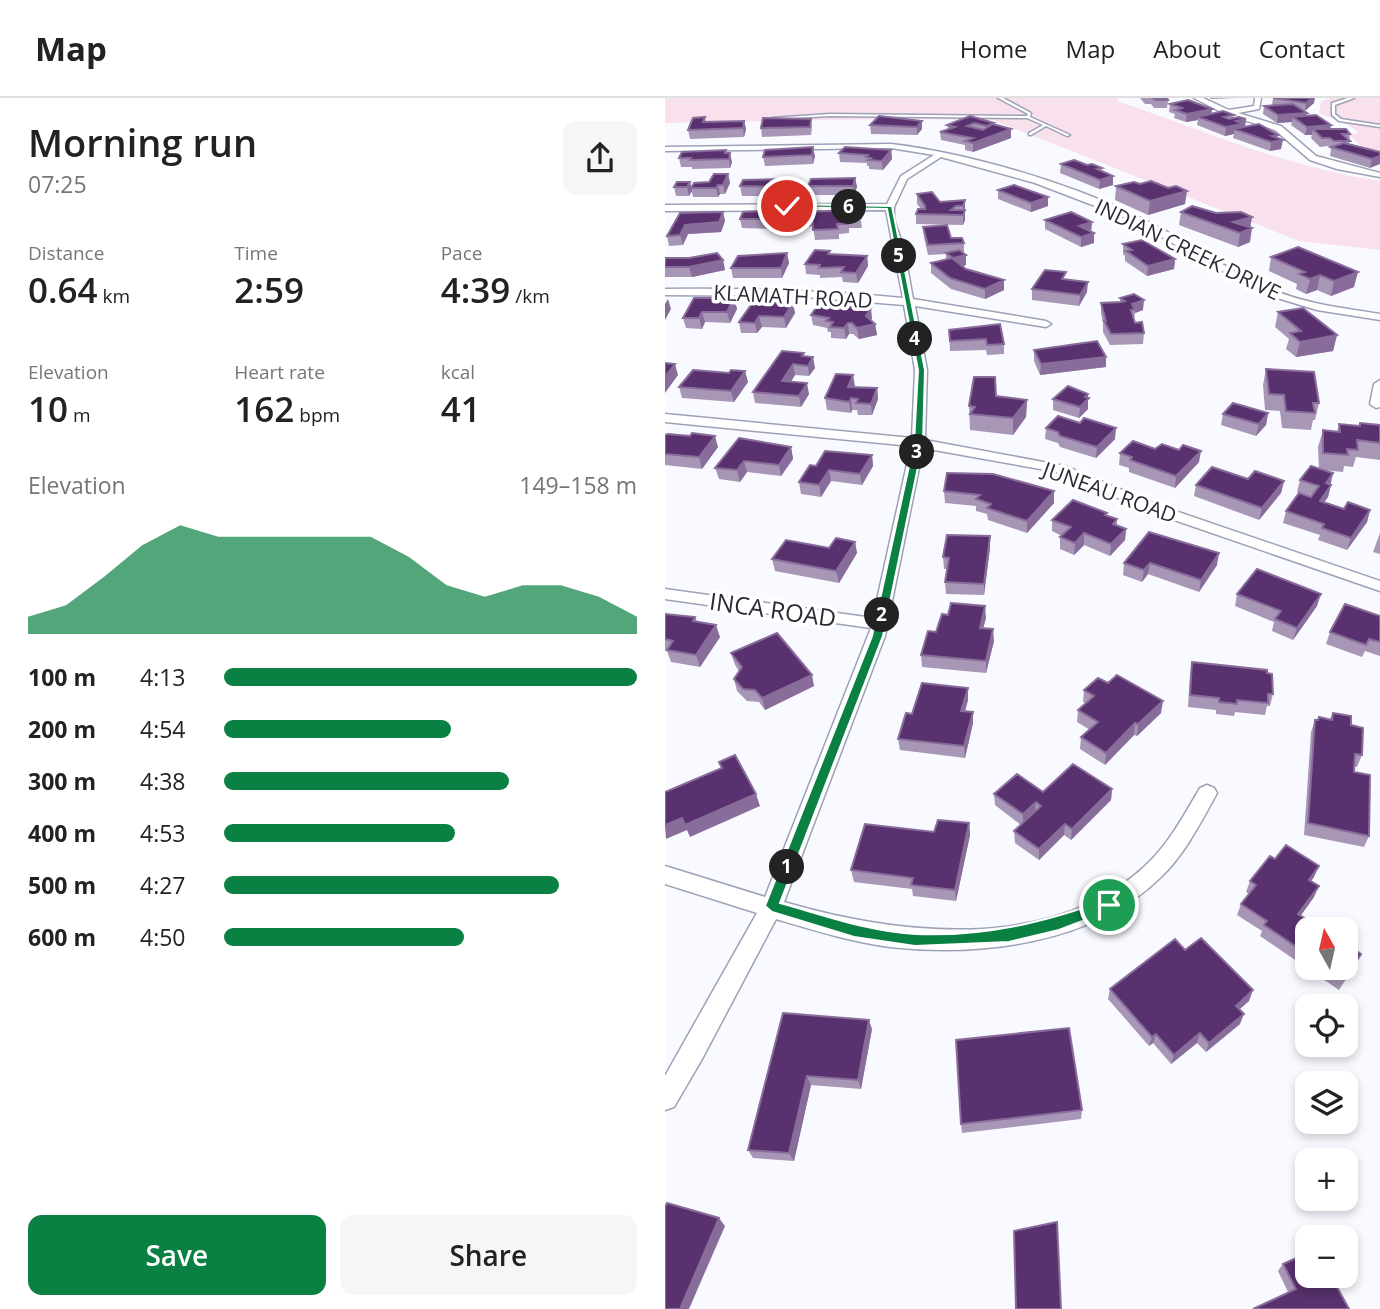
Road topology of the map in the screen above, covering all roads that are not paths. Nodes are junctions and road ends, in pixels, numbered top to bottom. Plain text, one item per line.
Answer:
1 (1000, 98) edge
2 (1197, 98) edge
3 (1258, 98) edge
4 (1352, 98) edge
5 (1228, 112) junction
6 (1028, 117) junction
7 (774, 118) edge
8 (1045, 125) junction
9 (1380, 126) edge
10 (1030, 134) dead end
11 (1068, 135) dead end
12 (665, 149) edge
13 (941, 154) junction
14 (1380, 175) edge
15 (890, 207) junction
16 (665, 208) edge
17 (665, 292) edge
18 (908, 303) junction
19 (1379, 320) edge
20 (1046, 324) dead end
21 (1380, 384) edge
22 (1376, 404) dead end
23 (665, 418) edge
24 (918, 443) junction
25 (1380, 586) edge
26 (665, 594) edge
27 (880, 624) junction
28 (1207, 793) dead end
29 (665, 875) edge
30 (772, 906) junction
31 (665, 1098) edge

1 - 6 lane
2 - 5 street
3 - 5 street
4 - 9 lane
5 - 14 street
6 - 7 lane
6 - 8 lane
8 - 10 lane
8 - 11 lane
12 - 13 street, INDIAN CREEK DRIVE
13 - 15 street
13 - 19 street, INDIAN CREEK DRIVE
15 - 16 street
15 - 18 street
17 - 18 street, KLAMATH ROAD
18 - 20 street, KLAMATH ROAD
18 - 24 street
21 - 22 street
23 - 24 street, JUNEAU ROAD
24 - 25 street, JUNEAU ROAD
24 - 27 street
26 - 27 street, INCA ROAD
27 - 30 street
28 - 30 street
29 - 30 street
30 - 31 street

